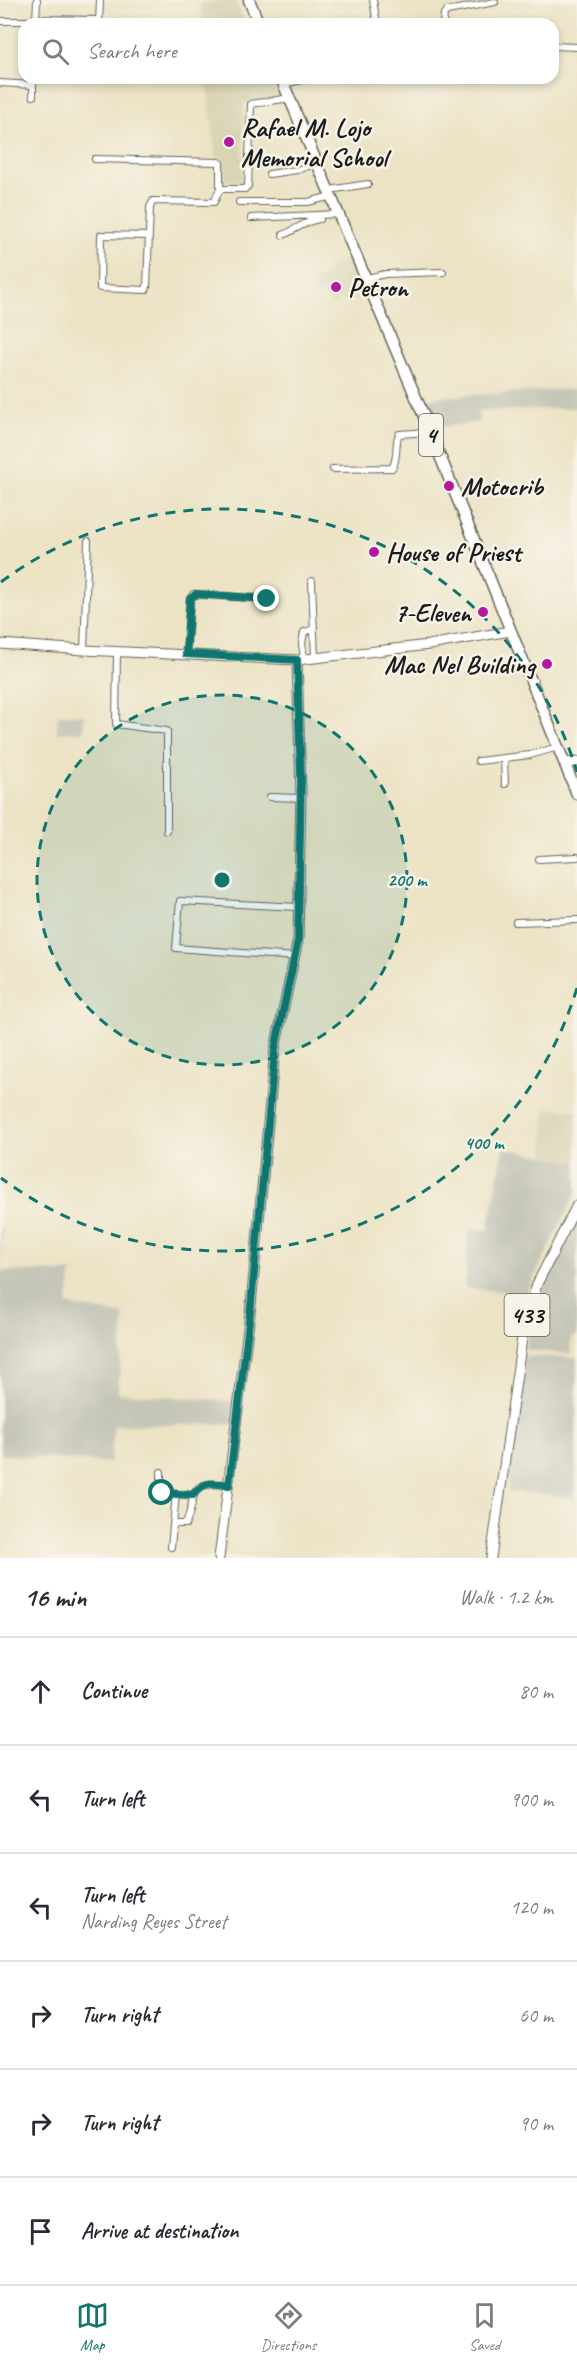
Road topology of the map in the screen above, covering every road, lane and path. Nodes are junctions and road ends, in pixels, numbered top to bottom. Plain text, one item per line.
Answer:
1 (37, 0) edge
2 (100, 0) edge
3 (249, 0) edge
4 (373, 0) edge
5 (495, 2) dead end
6 (36, 18) edge
7 (99, 18) edge
8 (256, 18) edge
9 (376, 18) edge
10 (444, 18) edge
11 (0, 21) edge
12 (18, 21) edge
13 (559, 46) edge
14 (577, 47) edge
15 (18, 82) edge
16 (0, 83) edge
17 (33, 84) edge
18 (284, 84) edge
19 (33, 96) dead end
20 (290, 98) junction
21 (95, 159) dead end
22 (318, 163) junction
23 (269, 174) dead end
24 (368, 184) dead end
25 (220, 189) junction
26 (331, 193) junction
27 (239, 202) dead end
28 (340, 216) junction
29 (251, 218) dead end
30 (283, 235) dead end
31 (149, 236) junction
32 (443, 272) dead end
33 (367, 278) junction
34 (430, 432) junction
35 (333, 469) dead end
36 (88, 541) dead end
37 (312, 581) dead end
38 (267, 599) dead end
39 (314, 629) junction
40 (510, 631) junction
41 (0, 644) edge
42 (84, 650) junction
43 (117, 652) junction
44 (186, 654) junction
45 (315, 659) junction
46 (301, 660) junction
47 (558, 747) junction
48 (504, 758) junction
49 (478, 760) dead end
50 (577, 762) edge
51 (565, 763) junction
52 (505, 784) dead end
53 (577, 794) edge
54 (270, 797) dead end
55 (301, 798) junction
56 (167, 831) dead end
57 (577, 857) edge
58 (539, 859) dead end
59 (299, 907) junction
60 (577, 920) edge
61 (516, 922) dead end
62 (296, 957) junction
63 (577, 1204) edge
64 (161, 1472) dead end
65 (229, 1485) junction
66 (176, 1494) junction
67 (193, 1495) junction
68 (173, 1524) junction
69 (171, 1546) dead end
70 (219, 1558) edge
71 (491, 1558) edge

1 - 6 street
2 - 7 street
3 - 8 highway
4 - 9 street
5 - 10 street
11 - 12 street
13 - 14 street
15 - 16 street
17 - 19 street
18 - 20 highway, 4
20 - 22 highway, 4
20 - 25 street
21 - 25 street
22 - 23 street
22 - 26 highway, 4
24 - 26 street
25 - 31 street
26 - 27 street
26 - 28 highway, 4
28 - 29 street
28 - 30 street
28 - 33 highway, 4
31 - 31 street
32 - 33 street
33 - 34 highway, 4
34 - 35 street
34 - 40 highway, 4
36 - 42 street
37 - 39 street
38 - 44 street
39 - 45 street
39 - 46 street
40 - 45 street
40 - 47 highway, 4
41 - 42 street
42 - 43 street
43 - 44 street
43 - 56 street
44 - 46 street
45 - 46 street
46 - 55 street
47 - 48 street
47 - 51 highway, 4
48 - 49 street
48 - 52 street
50 - 51 street
51 - 53 highway, 4
54 - 55 street
55 - 59 street
57 - 58 street
59 - 62 street
59 - 62 street
60 - 61 street
62 - 65 street
63 - 71 street, 433
64 - 66 street
65 - 67 street
65 - 70 street
66 - 67 street
66 - 68 street
67 - 68 street
68 - 69 street

